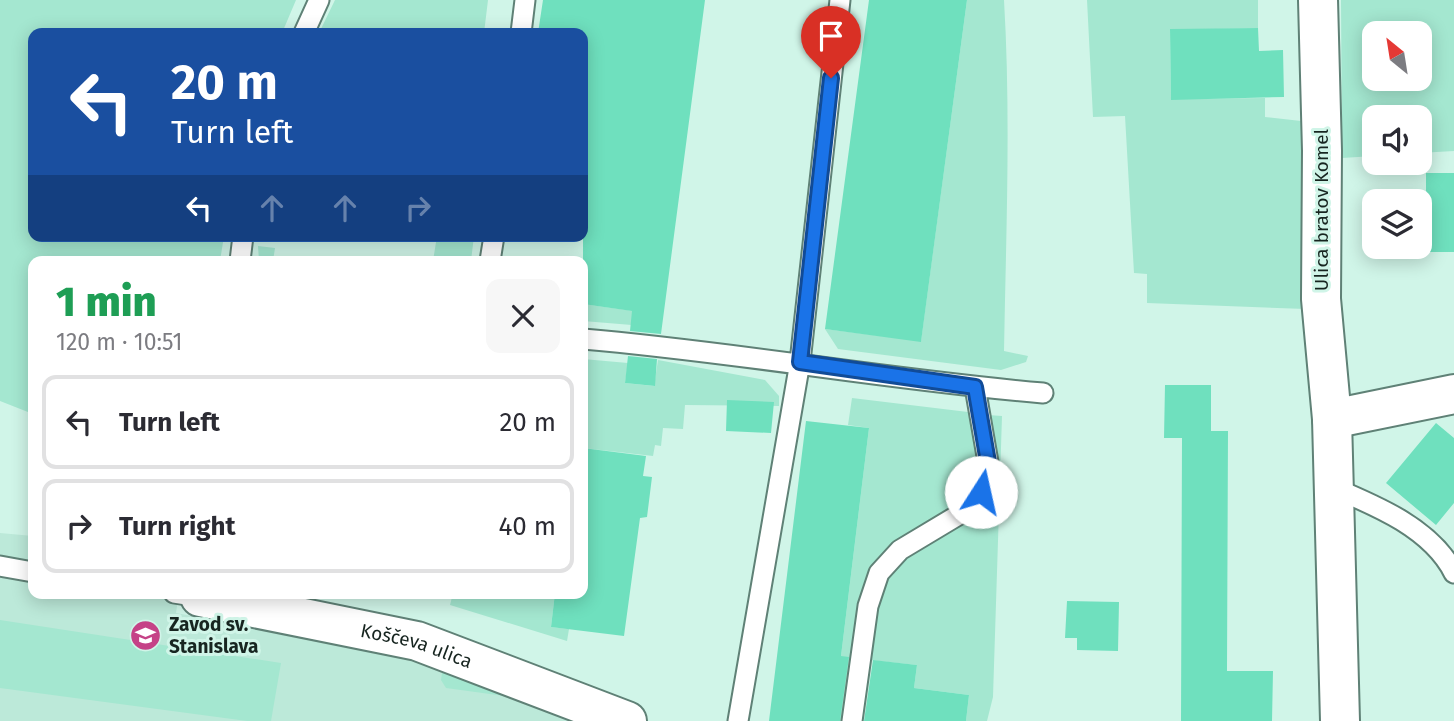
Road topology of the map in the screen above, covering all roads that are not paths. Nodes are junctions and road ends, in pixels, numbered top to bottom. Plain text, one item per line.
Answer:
1 (319, 0) edge
2 (525, 0) edge
3 (840, 0) edge
4 (1318, 0) edge
5 (306, 28) edge
6 (522, 28) edge
7 (588, 340) edge
8 (800, 362) junction
9 (975, 387) junction
10 (1043, 393) dead end
11 (1454, 394) edge
12 (1332, 419) junction
13 (1334, 488) junction
14 (0, 566) edge
15 (28, 571) edge
16 (1454, 573) edge
17 (210, 599) edge
18 (627, 721) edge
19 (738, 721) edge
20 (852, 721) edge
21 (1340, 721) edge

1 - 5 lane
2 - 6 lane
3 - 8 lane
4 - 12 street, Ulica bratov Komel
7 - 8 lane
8 - 9 lane
8 - 19 lane
9 - 10 lane
9 - 20 lane
11 - 12 street
12 - 13 street, Ulica bratov Komel
13 - 16 lane
13 - 21 street, Ulica bratov Komel
14 - 15 lane
17 - 18 street, Koščeva ulica

